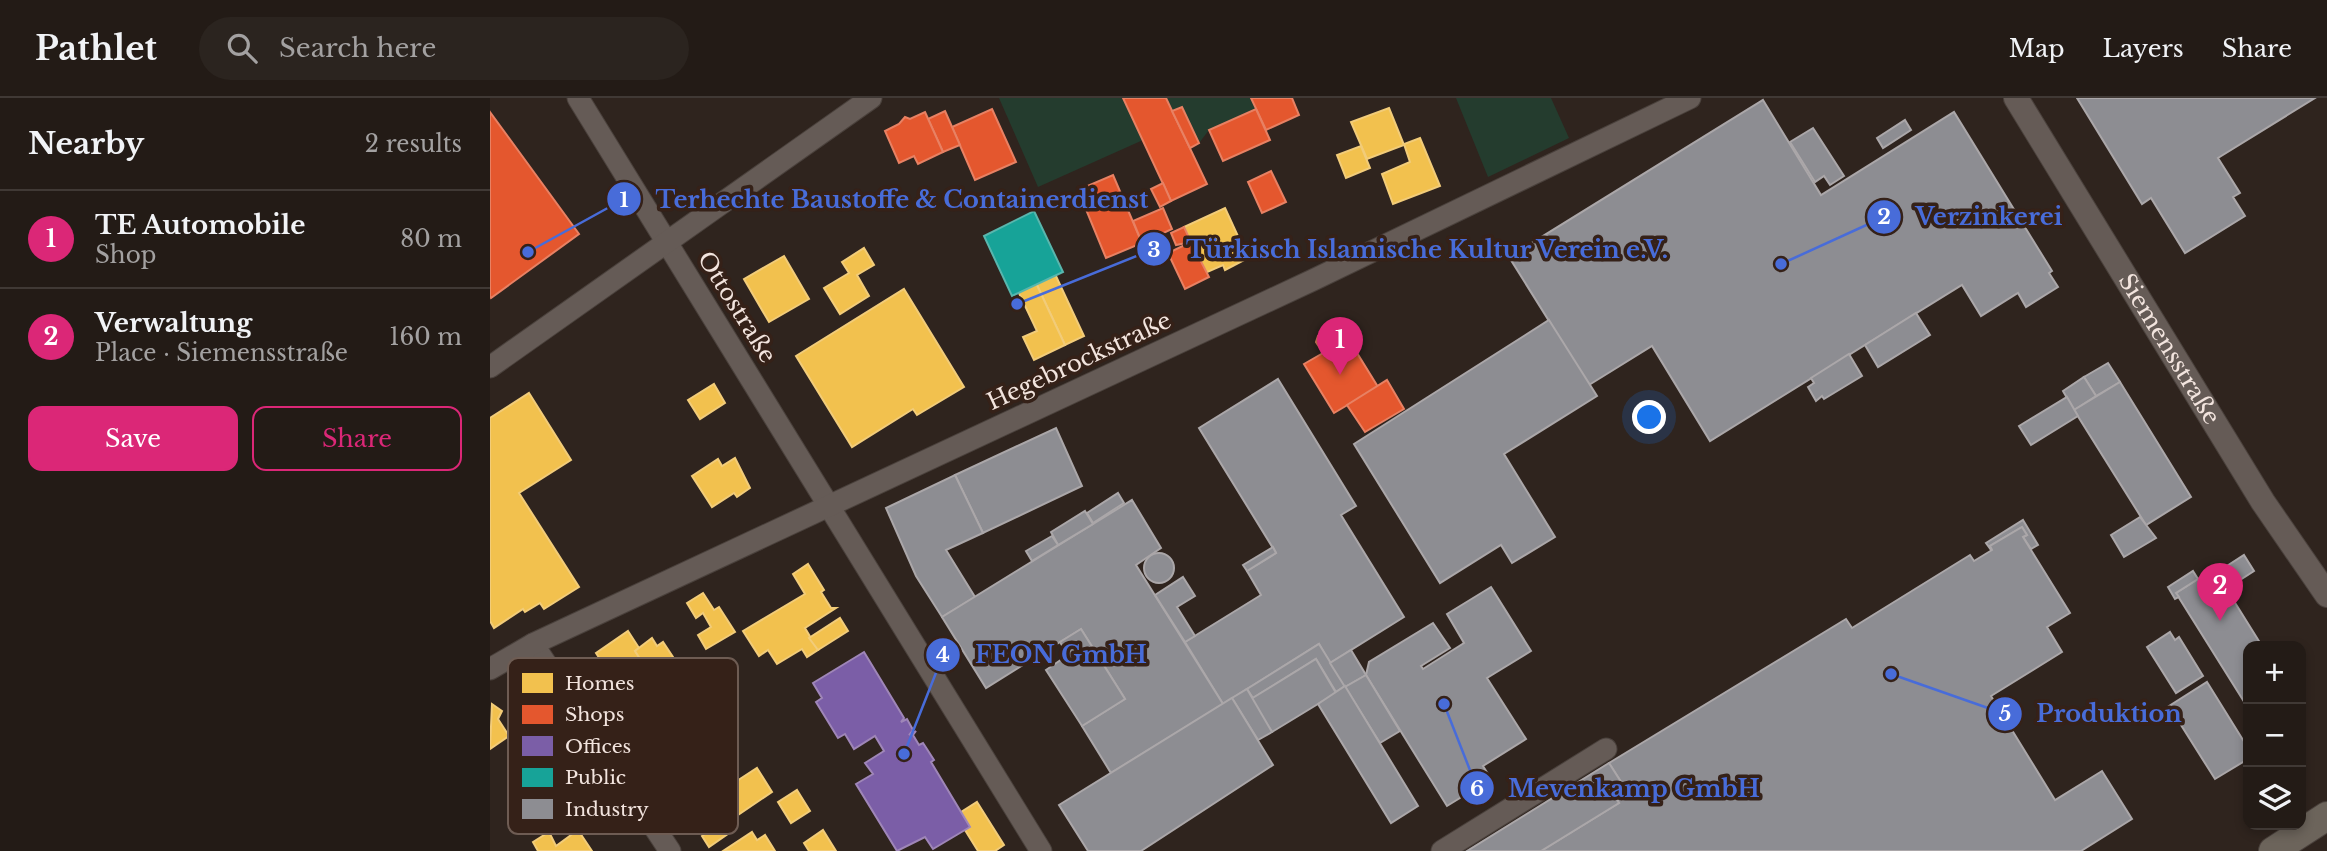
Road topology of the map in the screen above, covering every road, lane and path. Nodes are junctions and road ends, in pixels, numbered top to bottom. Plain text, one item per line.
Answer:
1 (578, 98) edge
2 (872, 98) edge
3 (1690, 98) edge
4 (2017, 98) edge
5 (666, 243) junction
6 (490, 367) edge
7 (830, 507) junction
8 (2327, 595) edge
9 (533, 645) junction
10 (510, 658) edge
11 (542, 658) edge
12 (508, 659) edge
13 (490, 669) edge
14 (1606, 749) dead end
15 (2327, 816) edge
16 (659, 834) edge
17 (670, 851) edge
18 (1041, 851) edge
19 (1442, 851) edge
20 (2273, 851) edge

1 - 5 street, Ottostraße
2 - 5 street
3 - 7 street, Hegebrockstraße
4 - 8 street, Siemensstraße
5 - 6 street
5 - 7 street, Ottostraße
7 - 9 street, Hegebrockstraße
7 - 18 street, Ottostraße
9 - 10 street, Hegebrockstraße
9 - 11 street
12 - 13 street, Hegebrockstraße
14 - 19 street
15 - 20 main road
16 - 17 street

